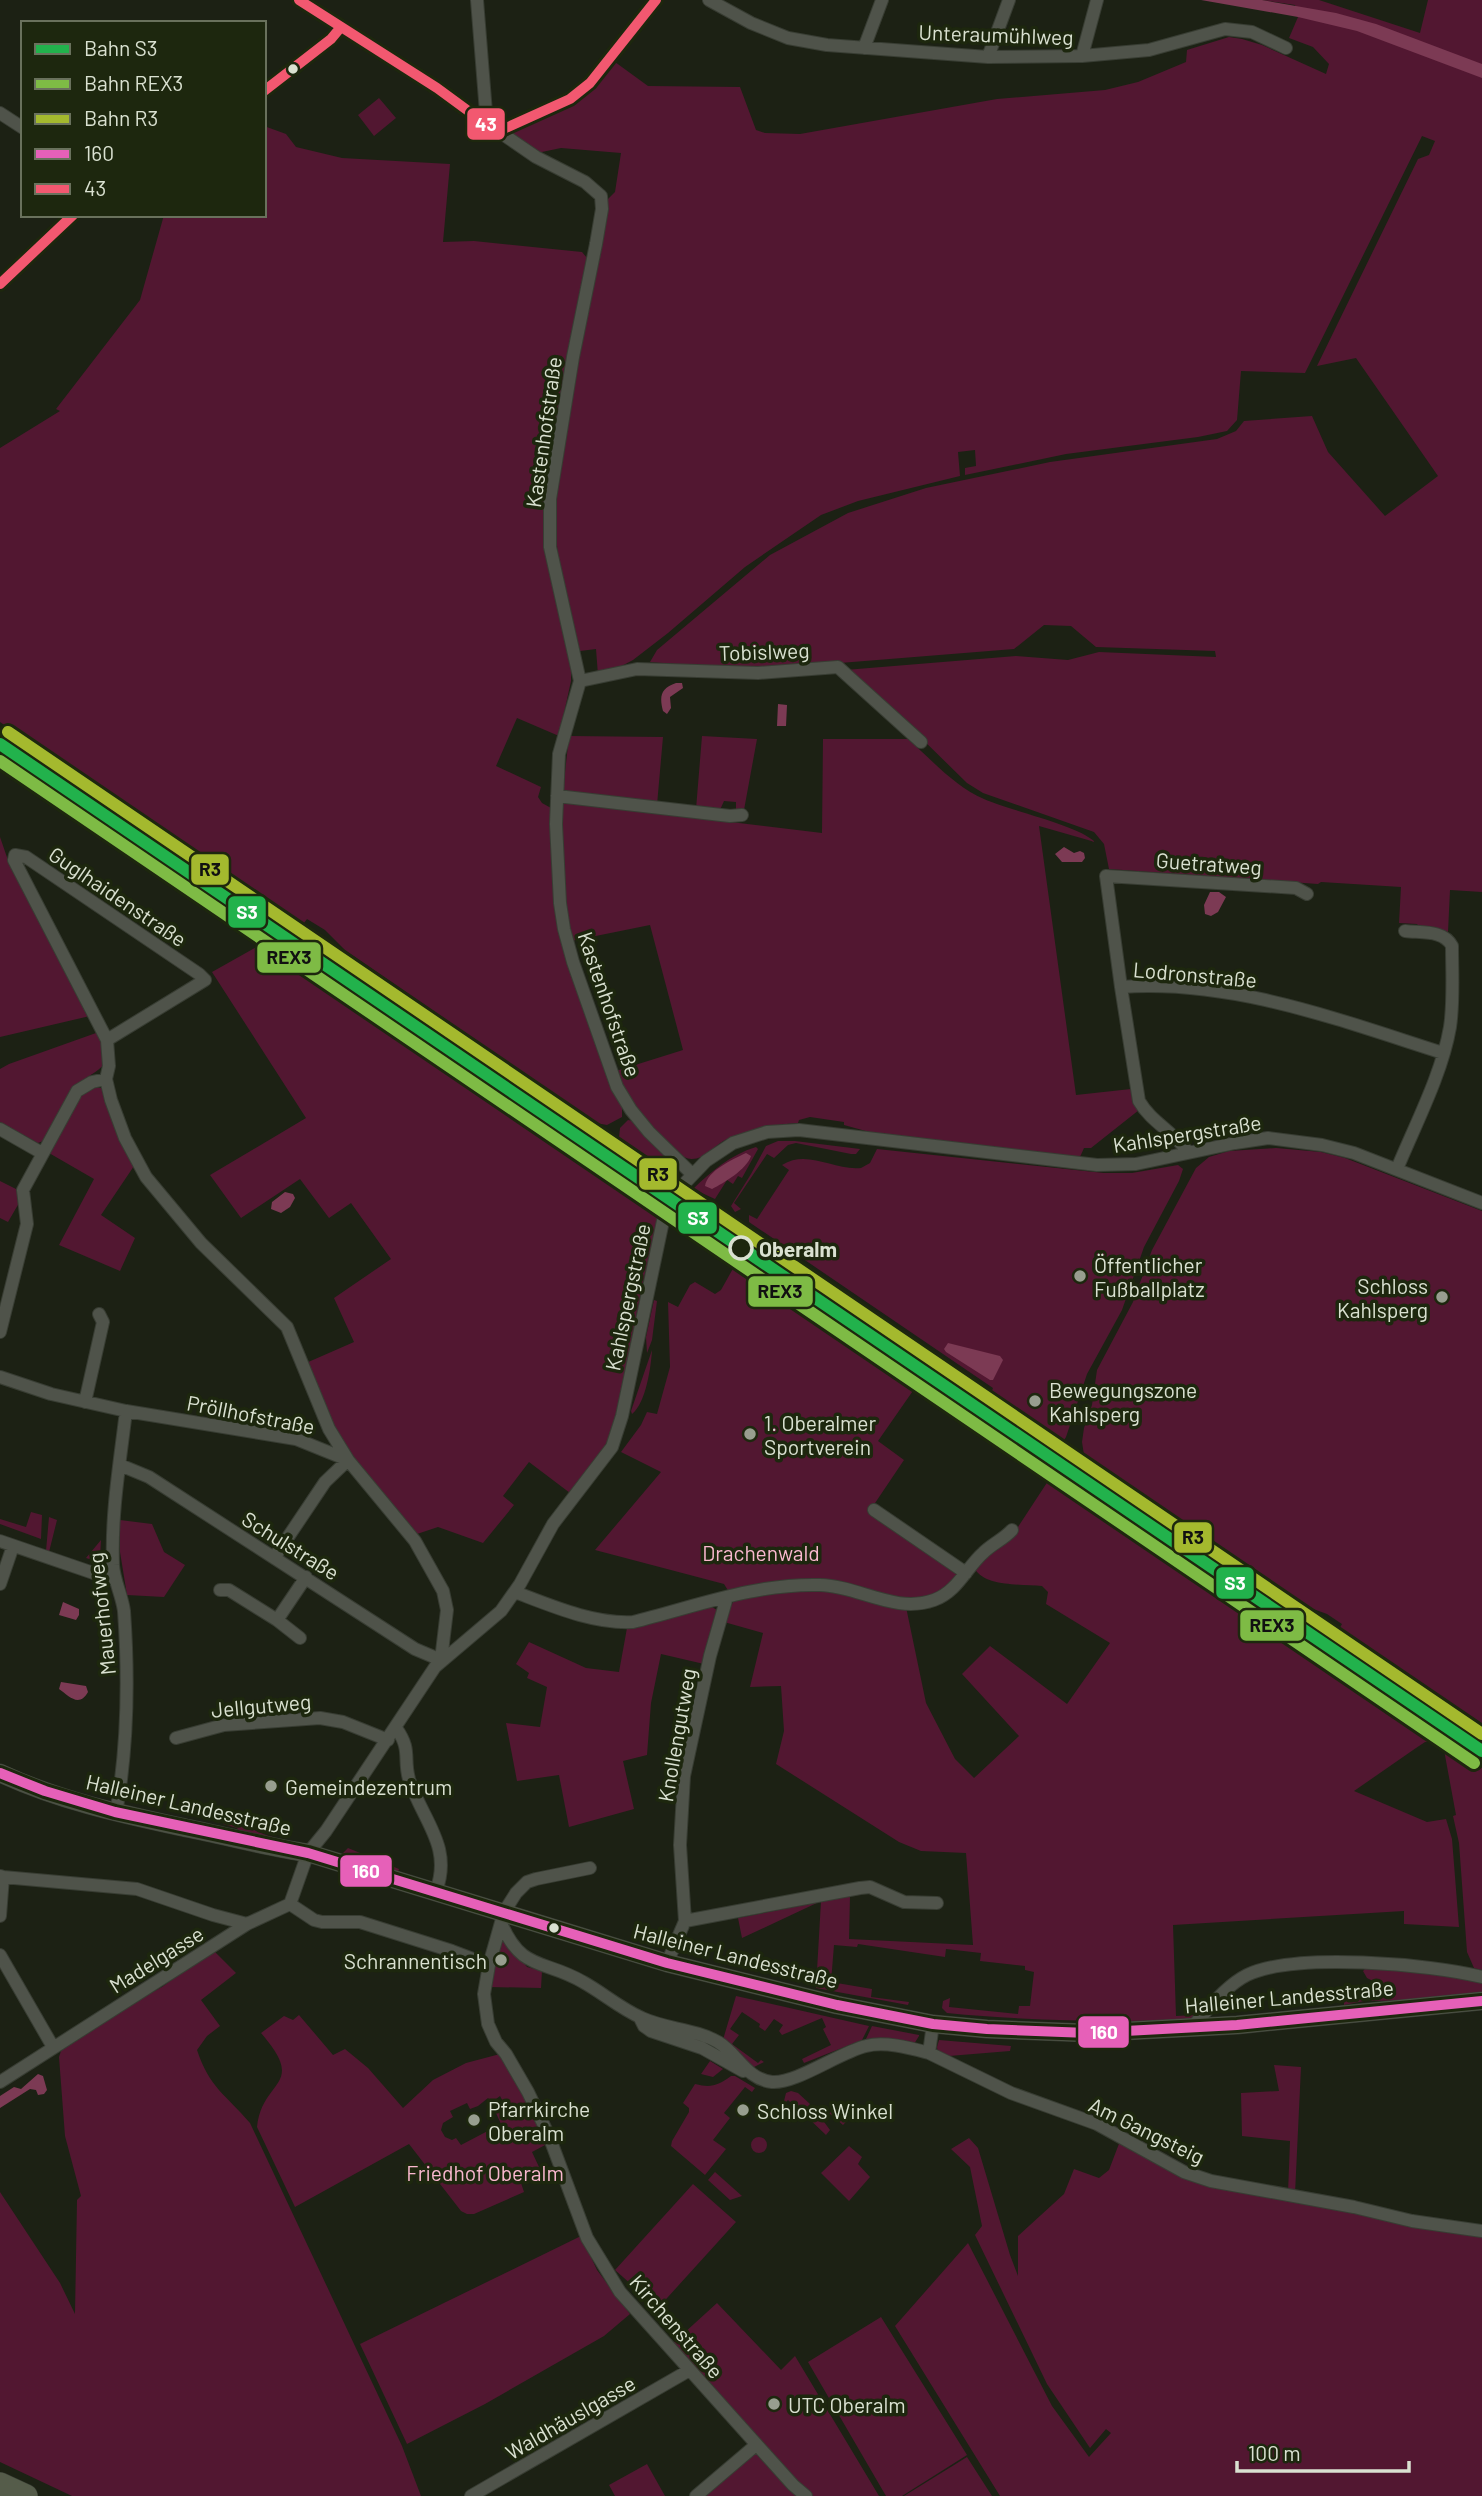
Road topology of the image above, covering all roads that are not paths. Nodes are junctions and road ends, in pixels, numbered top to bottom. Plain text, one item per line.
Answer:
1 (299, 0) edge
2 (477, 0) edge
3 (656, 0) edge
4 (709, 0) edge
5 (882, 0) edge
6 (1009, 0) edge
7 (1097, 0) edge
8 (341, 27) junction
9 (864, 48) junction
10 (1286, 48) dead end
11 (1082, 56) junction
12 (988, 58) junction
13 (266, 89) edge
14 (0, 113) edge
15 (21, 127) edge
16 (492, 128) junction
17 (71, 217) edge
18 (0, 284) edge
19 (580, 681) junction
20 (921, 742) dead end
21 (557, 796) junction
22 (742, 815) dead end
23 (1307, 894) dead end
24 (1405, 931) dead end
25 (1121, 987) junction
26 (107, 1040) junction
27 (1443, 1053) junction
28 (106, 1079) junction
29 (0, 1129) edge
30 (1188, 1152) junction
31 (42, 1153) junction
32 (1397, 1169) junction
33 (692, 1174) junction
34 (1482, 1203) edge
35 (0, 1270) edge
36 (13, 1276) junction
37 (99, 1314) dead end
38 (0, 1332) edge
39 (0, 1377) edge
40 (85, 1402) junction
41 (126, 1411) junction
42 (348, 1460) junction
43 (120, 1465) junction
44 (874, 1510) dead end
45 (1012, 1530) dead end
46 (0, 1541) edge
47 (13, 1546) junction
48 (274, 1558) junction
49 (967, 1573) junction
50 (306, 1577) junction
51 (114, 1578) junction
52 (0, 1584) edge
53 (220, 1590) dead end
54 (515, 1592) junction
55 (727, 1597) junction
56 (276, 1620) junction
57 (300, 1638) dead end
58 (441, 1660) junction
59 (396, 1728) junction
60 (176, 1738) dead end
61 (388, 1740) junction
62 (0, 1773) edge
63 (116, 1813) junction
64 (308, 1853) junction
65 (590, 1868) dead end
66 (1, 1877) edge
67 (436, 1891) junction
68 (290, 1903) junction
69 (937, 1903) dead end
70 (0, 1916) edge
71 (502, 1917) junction
72 (685, 1921) junction
73 (247, 1924) junction
74 (0, 1955) edge
75 (667, 1963) junction
76 (489, 1965) junction
77 (1482, 1978) edge
78 (1482, 2001) edge
79 (933, 2024) junction
80 (1192, 2027) junction
81 (53, 2047) junction
82 (929, 2053) junction
83 (0, 2082) edge
84 (1482, 2231) edge
85 (688, 2371) junction
86 (756, 2445) junction
87 (0, 2484) edge
88 (26, 2496) edge
89 (471, 2496) edge
90 (696, 2496) edge
91 (806, 2496) edge

1 - 8 street
2 - 16 street
3 - 16 street
4 - 9 street, Unteraumühlweg
5 - 9 street
6 - 12 street
7 - 11 street
8 - 13 street
8 - 16 street
9 - 12 street, Unteraumühlweg
10 - 11 street, Unteraumühlweg
11 - 12 street, Unteraumühlweg
14 - 15 street
16 - 19 street, Kastenhofstraße
17 - 18 street
19 - 20 street, Tobislweg
19 - 21 street, Kastenhofstraße
21 - 22 street
21 - 33 street, Kastenhofstraße
23 - 25 street, Guetratweg
24 - 27 street
25 - 27 street, Lodronstraße
25 - 30 street, Lodronstraße
26 - 26 street, Guglhaidenstraße
26 - 28 street, Guglhaidenstraße
27 - 32 street
28 - 31 street
28 - 42 street, Guglhaidenstraße
29 - 31 street
30 - 32 street, Kahlspergstraße
30 - 33 street, Kahlspergstraße
31 - 36 street
32 - 34 street, Kahlspergstraße
33 - 54 street, Kahlspergstraße
35 - 36 street
36 - 38 street
37 - 40 street
39 - 40 street, Pröllhofstraße
40 - 41 street, Pröllhofstraße
41 - 42 street, Pröllhofstraße
41 - 43 street, Mauerhofweg
42 - 48 street
42 - 58 street, Pröllhofstraße
43 - 48 street, Schulstraße
43 - 51 street, Mauerhofweg
44 - 49 street
45 - 49 street
46 - 47 street
47 - 51 street
47 - 52 street
48 - 50 street, Schulstraße
49 - 55 street
50 - 56 street
50 - 58 street, Schulstraße
51 - 63 street, Mauerhofweg
53 - 56 street
54 - 55 street
54 - 58 street, Kahlspergstraße
55 - 72 street, Knollengutweg
56 - 57 street
58 - 59 street, Kahlspergstraße
59 - 61 street, Kahlspergstraße
59 - 67 street
60 - 61 street, Jellgutweg
61 - 64 street, Kahlspergstraße
62 - 63 main road, Halleiner Landesstraße
63 - 64 main road, Halleiner Landesstraße
64 - 67 main road, Halleiner Landesstraße
64 - 68 street
65 - 71 street
66 - 70 street
66 - 73 street
67 - 71 main road, Halleiner Landesstraße
68 - 73 street, Madelgasse
68 - 76 street
69 - 72 street
71 - 75 main road, Halleiner Landesstraße
71 - 76 street, Kirchenstraße
71 - 82 street, Am Gangsteig
72 - 75 street, Knollengutweg
73 - 81 street, Madelgasse
74 - 81 street
75 - 79 main road, Halleiner Landesstraße
76 - 85 street, Kirchenstraße
77 - 80 street
78 - 80 main road, Halleiner Landesstraße
79 - 80 main road, Halleiner Landesstraße
79 - 82 street
81 - 83 street, Madelgasse
82 - 84 street, Am Gangsteig
85 - 86 street, Kirchenstraße
85 - 89 street, Waldhäuslgasse
86 - 90 street
86 - 91 street, Kirchenstraße
87 - 88 highway

